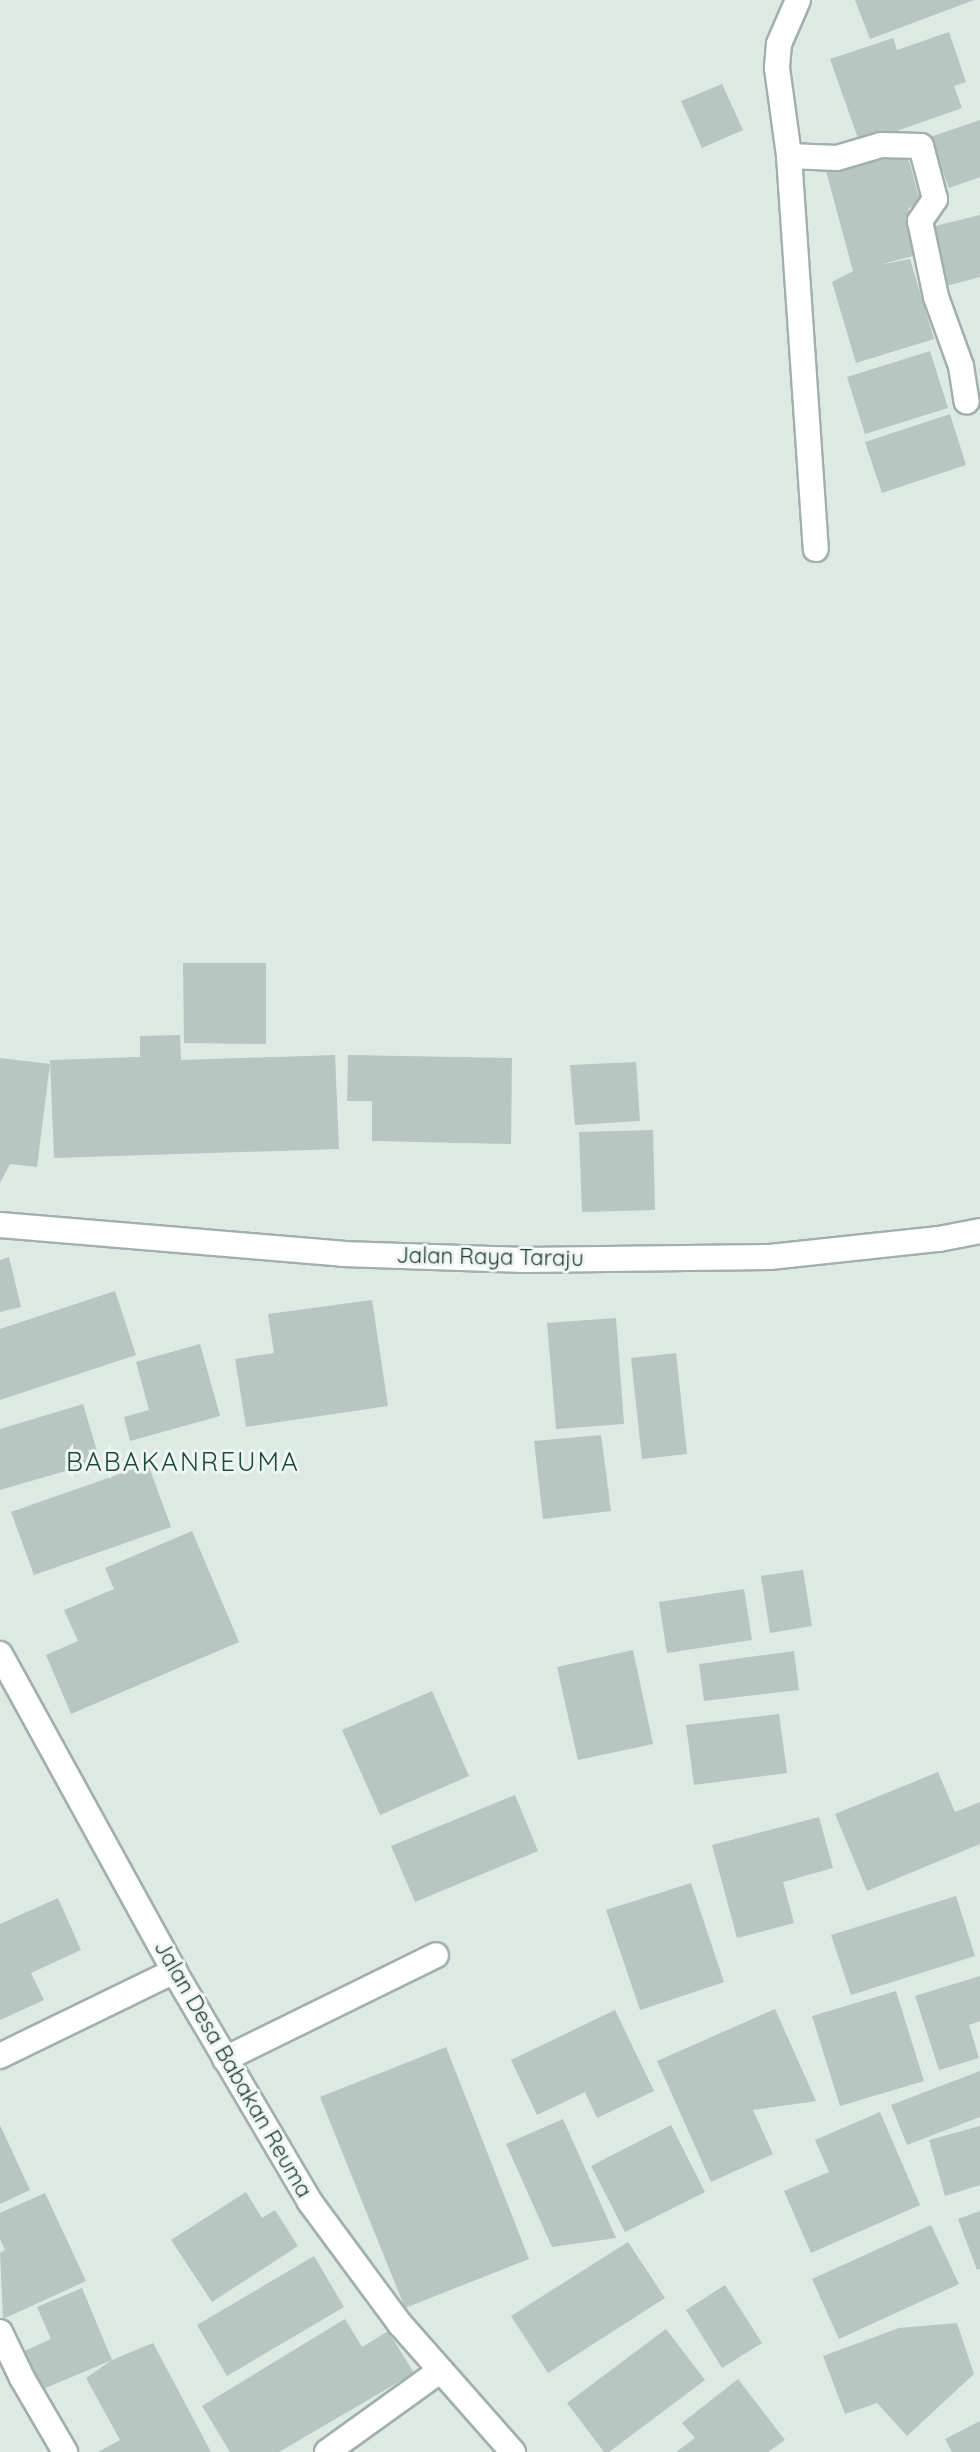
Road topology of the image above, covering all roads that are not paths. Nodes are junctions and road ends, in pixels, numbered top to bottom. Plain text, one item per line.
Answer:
1 (798, 0) edge
2 (789, 156) junction
3 (967, 402) dead end
4 (816, 549) dead end
5 (0, 1225) edge
6 (980, 1231) edge
7 (0, 1654) edge
8 (436, 1955) dead end
9 (174, 1971) junction
10 (0, 2056) edge
11 (225, 2059) junction
12 (0, 2332) edge
13 (441, 2370) junction
14 (65, 2452) edge
15 (327, 2452) edge
16 (513, 2452) edge

1 - 2 street
2 - 3 street
2 - 4 street
5 - 6 street, Jalan Raya Taraju
7 - 9 street, Jalan Desa Babakan Reuma
8 - 11 street
9 - 10 street
9 - 11 street, Jalan Desa Babakan Reuma
11 - 13 street, Jalan Desa Babakan Reuma
12 - 14 street
13 - 15 street
13 - 16 street, Jalan Desa Babakan Reuma

